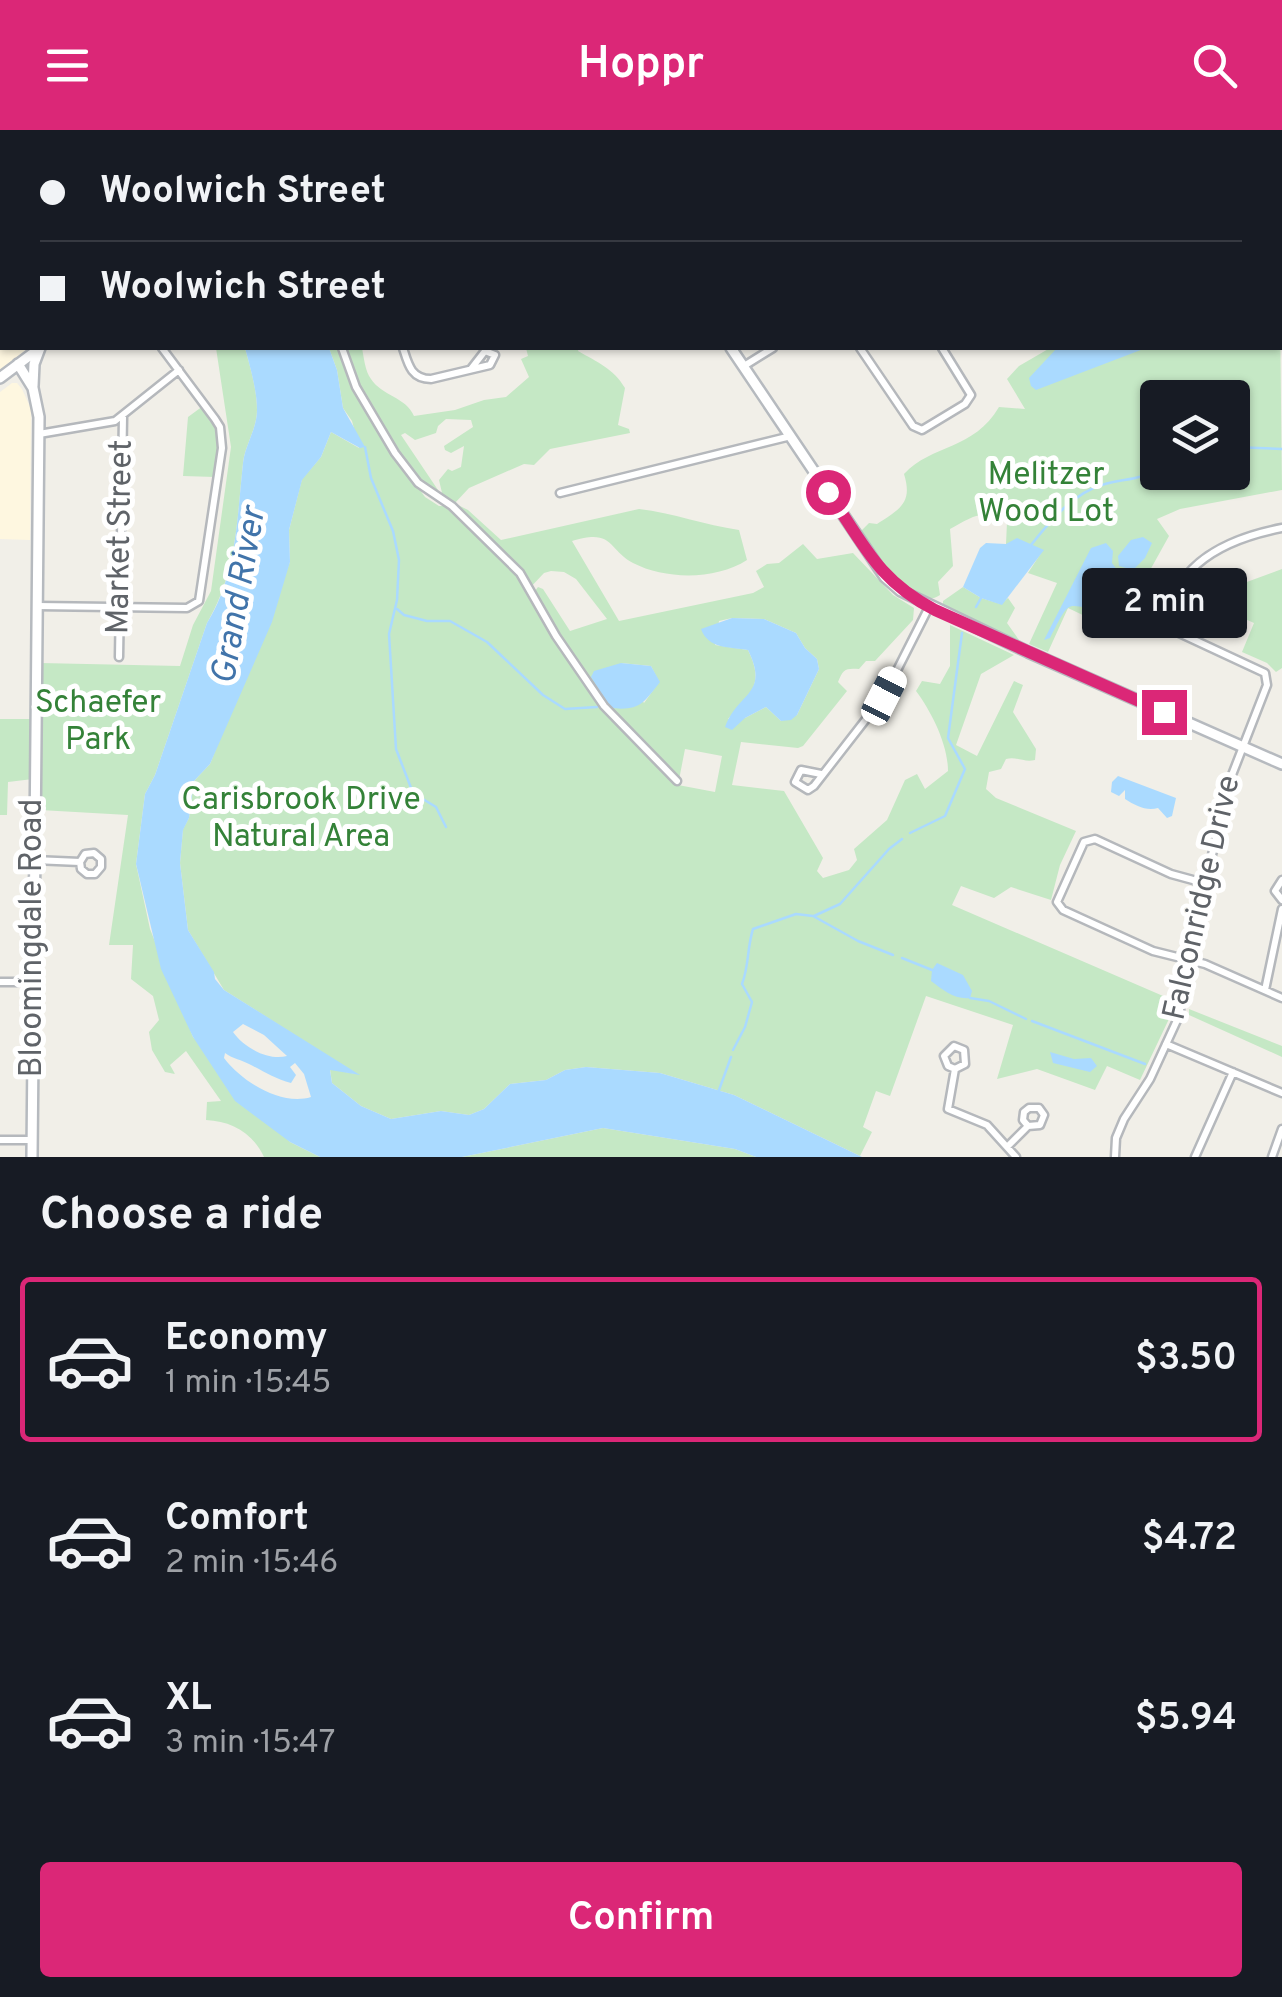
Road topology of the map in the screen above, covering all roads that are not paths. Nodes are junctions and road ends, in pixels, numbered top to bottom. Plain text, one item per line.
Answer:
1 (37, 350) edge
2 (39, 350) edge
3 (164, 350) edge
4 (343, 350) edge
5 (404, 350) edge
6 (732, 350) edge
7 (770, 350) edge
8 (861, 350) edge
9 (943, 350) edge
10 (18, 364) junction
11 (744, 366) junction
12 (472, 369) dead end
13 (179, 370) junction
14 (0, 378) edge
15 (33, 388) junction
16 (123, 416) junction
17 (38, 434) junction
18 (790, 436) junction
19 (560, 493) dead end
20 (1282, 528) edge
21 (36, 606) junction
22 (929, 606) junction
23 (120, 607) junction
24 (119, 657) dead end
25 (1241, 746) junction
26 (1282, 764) edge
27 (821, 774) dead end
28 (677, 781) dead end
29 (34, 860) junction
30 (80, 862) dead end
31 (1282, 880) edge
32 (1204, 883) junction
33 (1282, 900) edge
34 (1282, 909) edge
35 (1188, 960) junction
36 (0, 982) edge
37 (32, 982) junction
38 (1265, 990) junction
39 (1282, 998) edge
40 (1166, 1044) junction
41 (955, 1068) dead end
42 (1233, 1072) junction
43 (1282, 1093) edge
44 (1028, 1126) dead end
45 (1282, 1130) edge
46 (0, 1140) edge
47 (32, 1140) junction
48 (1007, 1147) junction
49 (32, 1157) edge
50 (1016, 1157) edge
51 (1115, 1157) edge
52 (1196, 1157) edge
53 (1272, 1157) edge

1 - 10 main road
2 - 15 main road
3 - 13 street
4 - 28 street
5 - 12 street
6 - 11 main road
7 - 11 street
8 - 9 street
10 - 14 main road
10 - 15 main road, Bloomingdale Road
11 - 18 main road
13 - 16 street
13 - 23 street
15 - 17 main road, Bloomingdale Road
16 - 17 street
16 - 23 street, Market Street
17 - 21 main road, Bloomingdale Road
18 - 19 street
18 - 22 main road
20 - 25 street, Falconridge Drive
21 - 23 street
21 - 29 main road, Bloomingdale Road
22 - 25 main road
22 - 27 street
23 - 24 street, Market Street
25 - 26 main road
25 - 32 street, Falconridge Drive
29 - 30 street
29 - 37 main road, Bloomingdale Road
31 - 33 street
32 - 35 street, Falconridge Drive
32 - 35 street
34 - 38 street
35 - 38 street
35 - 40 street, Falconridge Drive
36 - 37 street
37 - 47 main road, Bloomingdale Road
38 - 39 street
40 - 42 street
40 - 51 street, Falconridge Drive
41 - 48 street
42 - 43 street
42 - 52 street
44 - 48 street
45 - 53 street
46 - 47 street
47 - 49 main road, Bloomingdale Road
48 - 50 street

